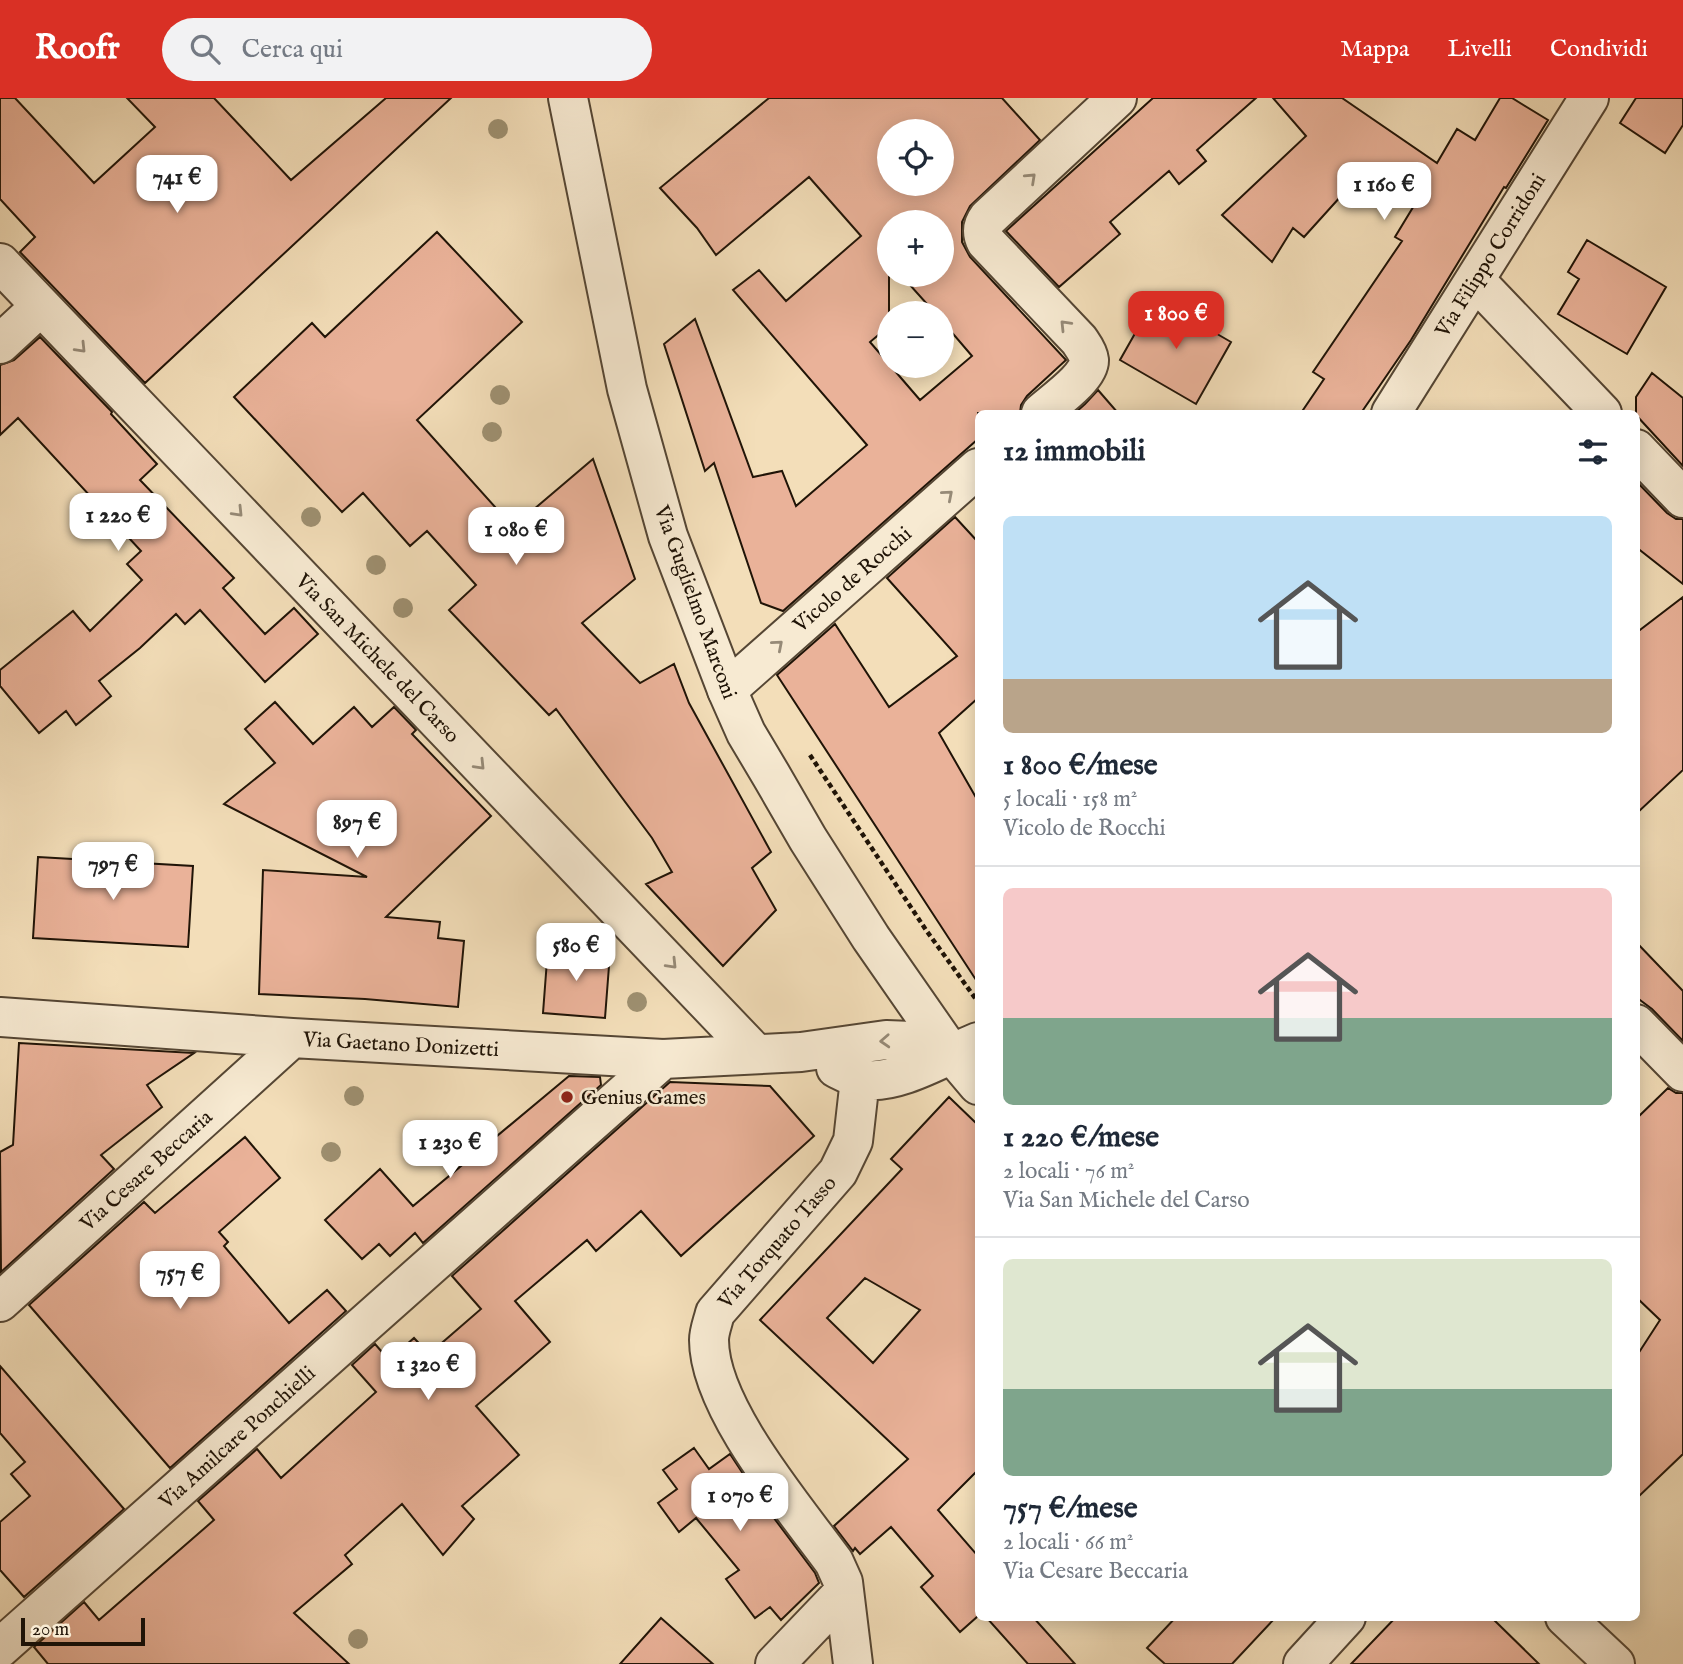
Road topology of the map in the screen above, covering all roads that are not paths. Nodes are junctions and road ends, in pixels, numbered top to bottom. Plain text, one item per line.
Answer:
1 (568, 98) edge
2 (1117, 98) edge
3 (1589, 98) edge
4 (0, 263) edge
5 (1475, 280) junction
6 (41, 306) junction
7 (0, 344) edge
8 (1044, 410) edge
9 (1393, 410) edge
10 (1599, 410) edge
11 (1640, 453) edge
12 (975, 471) edge
13 (1683, 498) edge
14 (727, 690) junction
15 (0, 1017) edge
16 (1640, 1028) edge
17 (292, 1038) junction
18 (965, 1047) edge
19 (802, 1052) junction
20 (756, 1054) junction
21 (663, 1059) junction
22 (1683, 1072) edge
23 (975, 1075) edge
24 (860, 1079) junction
25 (0, 1302) edge
26 (844, 1592) junction
27 (1342, 1621) edge
28 (1568, 1621) edge
29 (0, 1648) edge
30 (775, 1664) edge
31 (853, 1664) edge
32 (1303, 1664) edge
33 (1615, 1664) edge

1 - 14 street, Via Guglielmo Marconi
8 -> 2 street
3 - 5 street, Via Filippo Corridoni
4 - 6 street, Via San Michele del Carso
5 - 9 street, Via Filippo Corridoni
5 - 10 street
6 - 7 street
6 -> 20 street, Via San Michele del Carso
11 - 13 street
14 -> 12 street, Vicolo de Rocchi
14 - 18 street, Via Guglielmo Marconi
15 - 17 street, Via Gaetano Donizetti
16 - 22 street
17 - 21 street, Via Gaetano Donizetti
17 - 25 street, Via Cesare Beccaria
18 -> 19 street, Via Gaetano Donizetti
18 - 23 street, Via Guglielmo Marconi
18 - 24 street
19 - 20 street, Via Gaetano Donizetti
19 - 24 street
20 - 21 street, Via Gaetano Donizetti
21 - 29 street, Via Amilcare Ponchielli
24 - 26 street, Via Torquato Tasso
26 - 30 street
26 - 31 street, Via Torquato Tasso
27 - 32 street
28 - 33 street

